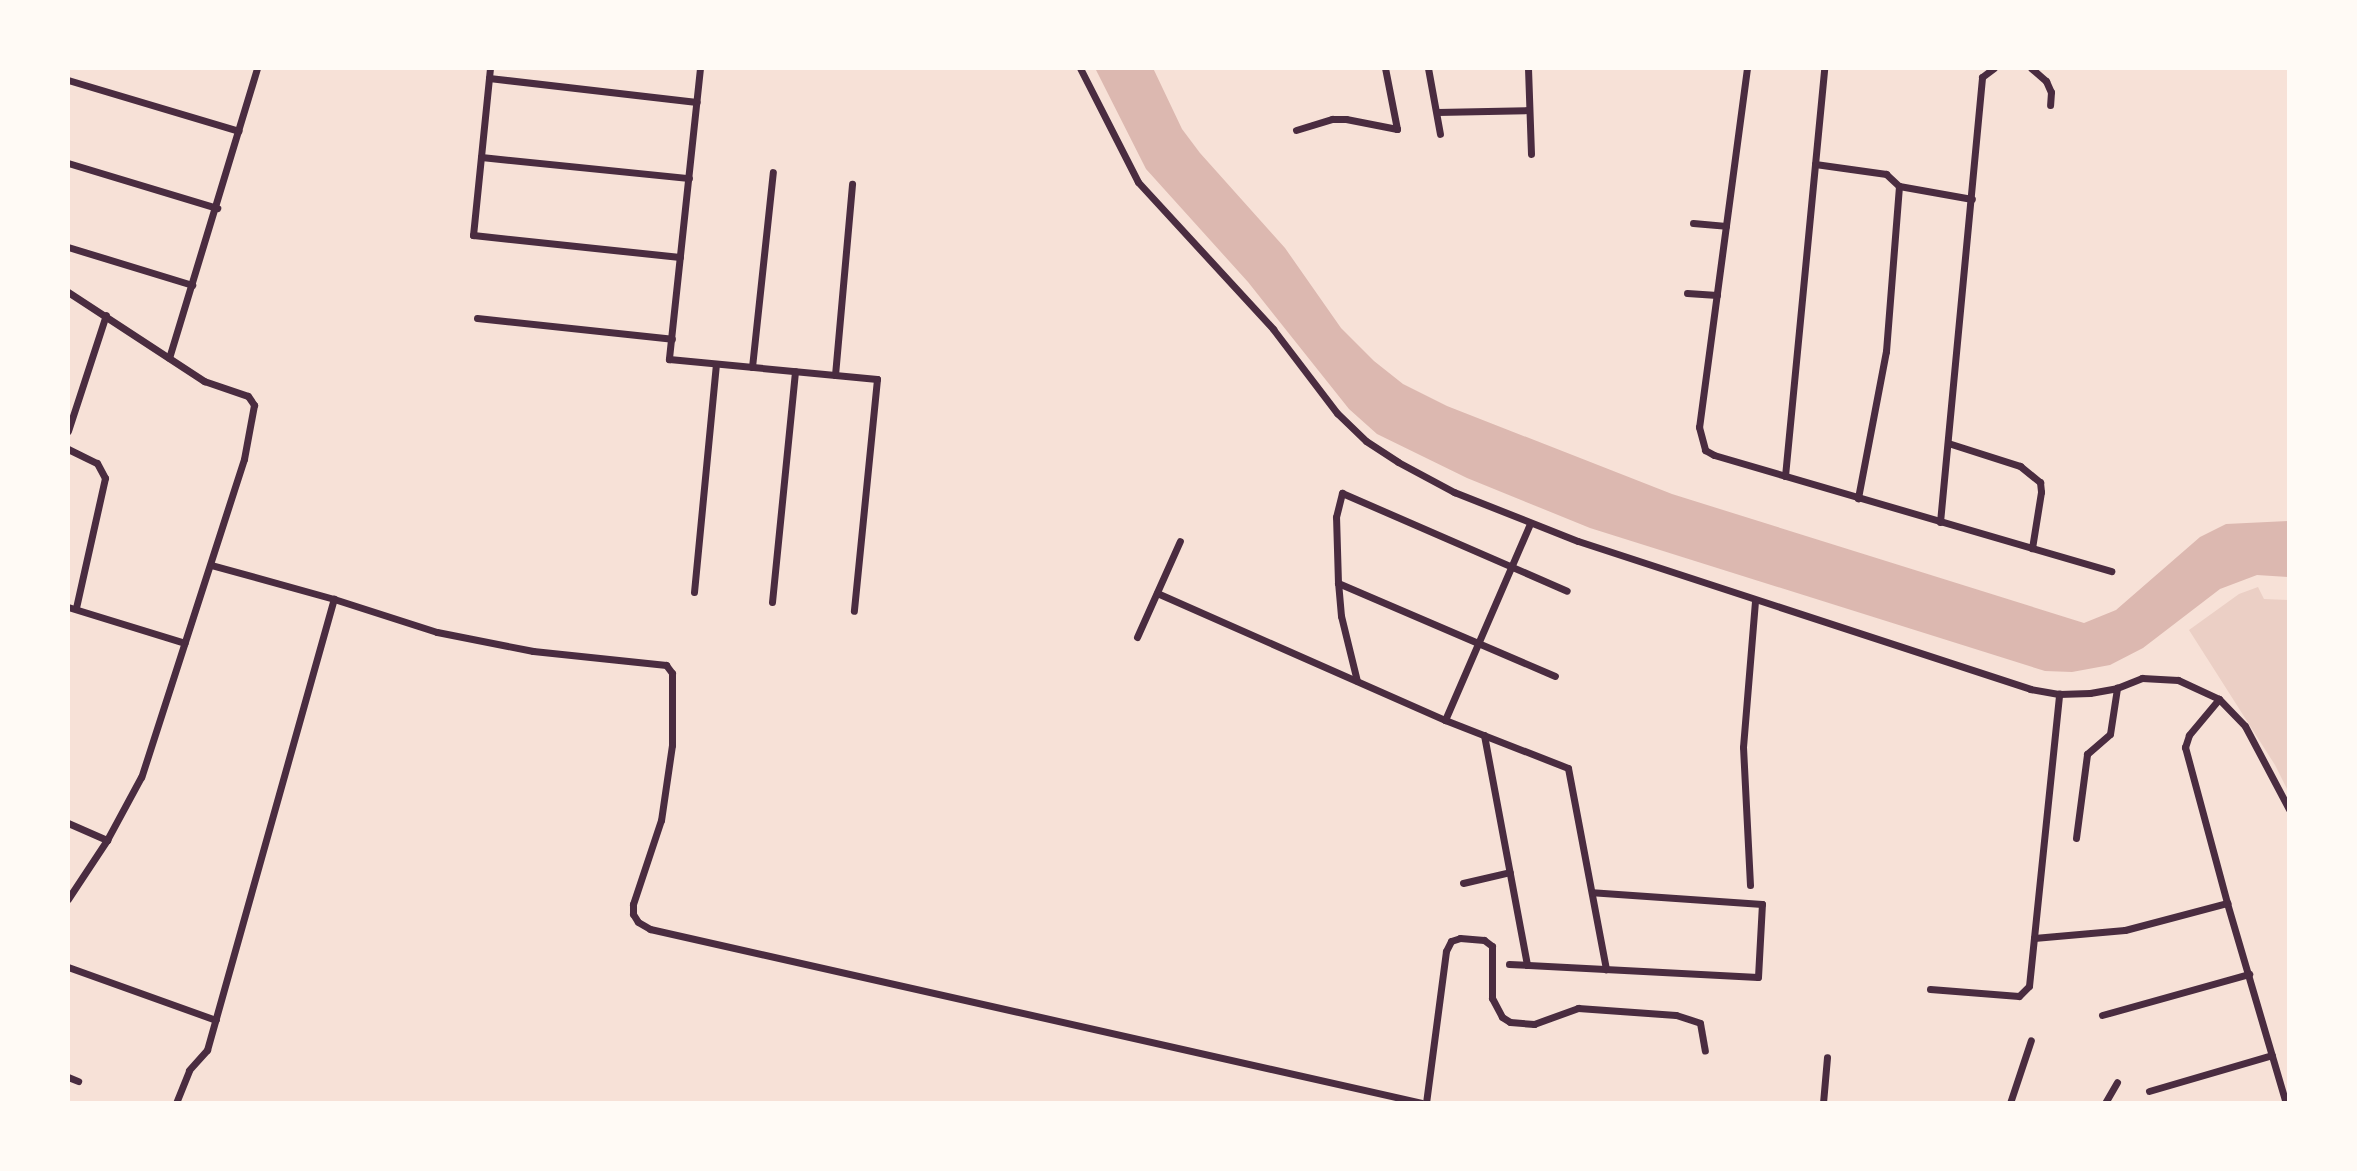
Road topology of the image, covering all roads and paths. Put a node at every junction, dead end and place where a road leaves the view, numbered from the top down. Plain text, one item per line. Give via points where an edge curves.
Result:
1 (257, 68) edge
2 (490, 68) edge
3 (701, 68) edge
4 (1080, 68) edge
5 (1385, 68) edge
6 (1428, 68) edge
7 (1528, 68) edge
8 (1747, 68) edge
9 (1824, 68) edge
10 (1994, 68) edge
11 (2031, 68) edge
12 (489, 78) junction
13 (68, 80) edge
14 (697, 102) junction
15 (2050, 105) dead end
16 (1530, 110) junction
17 (1437, 112) junction
18 (1296, 130) dead end
19 (239, 131) junction
20 (1440, 134) dead end
21 (1531, 154) dead end
22 (481, 157) junction
23 (68, 163) edge
24 (1815, 164) junction
25 (773, 172) dead end
26 (689, 178) junction
27 (852, 184) dead end
28 (1899, 186) junction
29 (1972, 199) junction
30 (217, 208) junction
31 (1693, 223) dead end
32 (1726, 226) junction
33 (68, 247) edge
34 (680, 257) junction
35 (192, 285) junction
36 (68, 292) edge
37 (1687, 293) dead end
38 (1717, 295) junction
39 (106, 315) junction
40 (477, 318) dead end
41 (672, 339) junction
42 (169, 358) junction
43 (716, 364) junction
44 (752, 367) junction
45 (794, 371) junction
46 (835, 375) junction
47 (68, 431) edge
48 (1948, 443) junction
49 (68, 449) edge
50 (1785, 476) junction
51 (1858, 498) junction
52 (1940, 522) junction
53 (1530, 524) junction
54 (1180, 541) dead end
55 (2032, 548) junction
56 (211, 565) junction
57 (1511, 567) junction
58 (2111, 571) dead end
59 (1338, 583) junction
60 (694, 592) dead end
61 (1567, 592) dead end
62 (1157, 593) junction
63 (334, 599) junction
64 (1755, 601) junction
65 (772, 602) dead end
66 (72, 608) edge
67 (854, 611) dead end
68 (1137, 637) dead end
69 (185, 643) junction
70 (1478, 643) junction
71 (1555, 676) dead end
72 (1357, 681) junction
73 (2117, 688) junction
74 (2059, 694) junction
75 (2219, 699) junction
76 (1445, 720) junction
77 (1484, 735) junction
78 (2289, 809) edge
79 (68, 823) edge
80 (2076, 838) dead end
81 (107, 840) junction
82 (1510, 872) junction
83 (1463, 883) dead end
84 (1750, 886) dead end
85 (1592, 892) junction
86 (68, 899) edge
87 (2227, 903) junction
88 (2034, 938) junction
89 (1509, 964) dead end
90 (1527, 965) junction
91 (68, 967) edge
92 (1606, 969) junction
93 (2249, 974) junction
94 (1930, 989) dead end
95 (2102, 1015) dead end
96 (216, 1020) junction
97 (2031, 1040) dead end
98 (1705, 1051) dead end
99 (2272, 1055) junction
100 (1827, 1057) dead end
101 (68, 1077) edge
102 (78, 1080) dead end
103 (2117, 1082) dead end
104 (2149, 1091) dead end
105 (176, 1103) edge
106 (1424, 1103) edge
107 (1823, 1103) edge
108 (2010, 1103) edge
109 (2105, 1103) edge
110 (2286, 1103) edge

1 - 19 street
2 - 12 street
3 - 14 street
4 - 53 street via 1138,182 1273,329 1349,426 1376,448 1454,492
5 - 18 street via 1397,129 1332,119
6 - 17 street
7 - 16 street
8 - 32 street
9 - 24 street
10 - 29 street via 1982,76
11 - 15 street via 2046,81
12 - 14 street
12 - 22 street
13 - 19 street
14 - 26 street
16 - 17 street
16 - 21 street
17 - 20 street
19 - 30 street
22 - 26 street
22 - 34 street via 473,235
23 - 30 street
24 - 28 street via 1886,174
24 - 50 street
25 - 44 street
26 - 34 street
27 - 46 street
28 - 29 street
28 - 51 street via 1886,351
29 - 48 street
30 - 35 street
31 - 32 street
32 - 38 street
33 - 35 street
34 - 41 street
35 - 42 street
36 - 39 street
37 - 38 street
38 - 50 street via 1699,427 1701,441 1714,455
39 - 42 street
39 - 47 street
40 - 41 street
41 - 43 street via 669,359
42 - 56 street via 204,380 243,393 254,405 244,459
43 - 44 street
43 - 60 street
44 - 45 street
45 - 46 street
45 - 65 street
46 - 67 street via 877,379
48 - 52 street
48 - 55 street via 2020,466 2039,482
49 - 66 street via 97,463 105,478
50 - 51 street
51 - 52 street
52 - 55 street
53 - 57 street
53 - 64 street
54 - 62 street
55 - 58 street
56 - 63 street
56 - 69 street
57 - 59 street via 1342,493 1336,517
57 - 61 street
57 - 70 street
59 - 70 street
59 - 72 street
62 - 68 street
62 - 72 street
63 - 96 street
63 - 106 street via 437,632 506,646 666,665 672,673 672,745 661,820 632,914 650,929
64 - 74 street via 2030,689
64 - 84 street via 1743,747
66 - 69 street
69 - 81 street via 141,777
70 - 71 street
70 - 76 street
72 - 76 street
73 - 74 street
73 - 75 street via 2160,677
73 - 80 street via 2109,734 2087,754
74 - 88 street
75 - 78 street via 2250,734
75 - 87 street via 2189,734 2185,747
76 - 77 street
77 - 82 street
77 - 85 street via 1568,768
79 - 81 street
81 - 86 street
82 - 83 street
82 - 90 street
85 - 92 street
85 - 92 street via 1762,904 1758,977
87 - 88 street via 2125,930
87 - 93 street
88 - 94 street via 2029,986 2020,996
89 - 90 street
90 - 92 street
91 - 96 street
93 - 95 street
93 - 99 street
96 - 105 street via 207,1050 189,1070
97 - 108 street
98 - 106 street via 1700,1023 1676,1016 1578,1008 1534,1024 1510,1022 1492,998 1492,946 1484,940 1460,938 1451,941 1446,951
99 - 104 street
99 - 110 street
100 - 107 street
101 - 102 street
103 - 109 street

